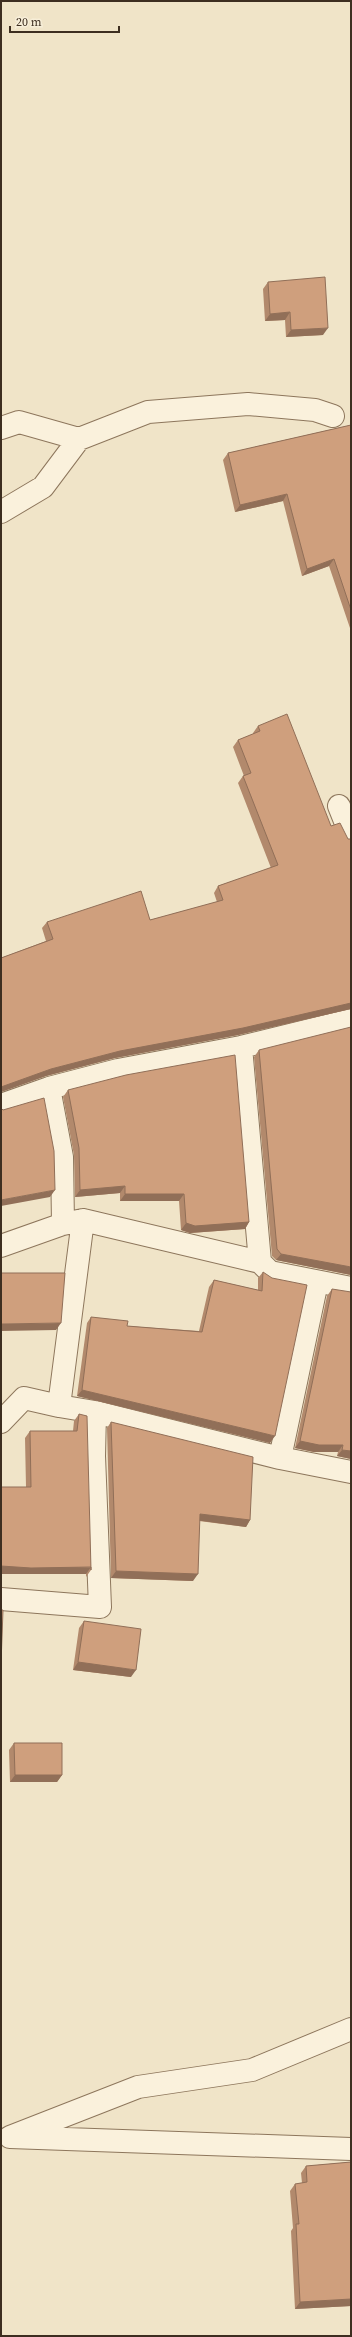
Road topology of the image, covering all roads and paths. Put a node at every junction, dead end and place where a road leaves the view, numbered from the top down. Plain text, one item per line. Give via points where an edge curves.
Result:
1 (333, 416) dead end
2 (1, 428) edge
3 (79, 440) junction
4 (1, 512) edge
5 (339, 806) dead end
6 (351, 836) edge
7 (351, 1020) edge
8 (241, 1047) junction
9 (49, 1088) junction
10 (1, 1105) edge
11 (73, 1222) junction
12 (1, 1246) edge
13 (260, 1262) junction
14 (317, 1282) junction
15 (351, 1288) edge
16 (59, 1406) junction
17 (95, 1412) junction
18 (1, 1422) edge
19 (280, 1458) junction
20 (351, 1472) edge
21 (1, 1599) edge
22 (351, 2029) edge
23 (6, 2139) edge
24 (351, 2149) edge

1 - 3 street via 315,410 248,404 148,412
2 - 3 street via 19,422
3 - 4 street via 43,487
5 - 6 street
7 - 8 street
8 - 9 street via 118,1070
8 - 13 street
9 - 10 street
9 - 11 street
11 - 12 street
11 - 13 street
11 - 16 street
13 - 14 street via 270,1272
14 - 15 street
14 - 19 street
16 - 17 street
16 - 18 street via 24,1398
17 - 19 street
17 - 21 street via 100,1607
19 - 20 street
22 - 23 street via 252,2070 138,2087
23 - 24 street

